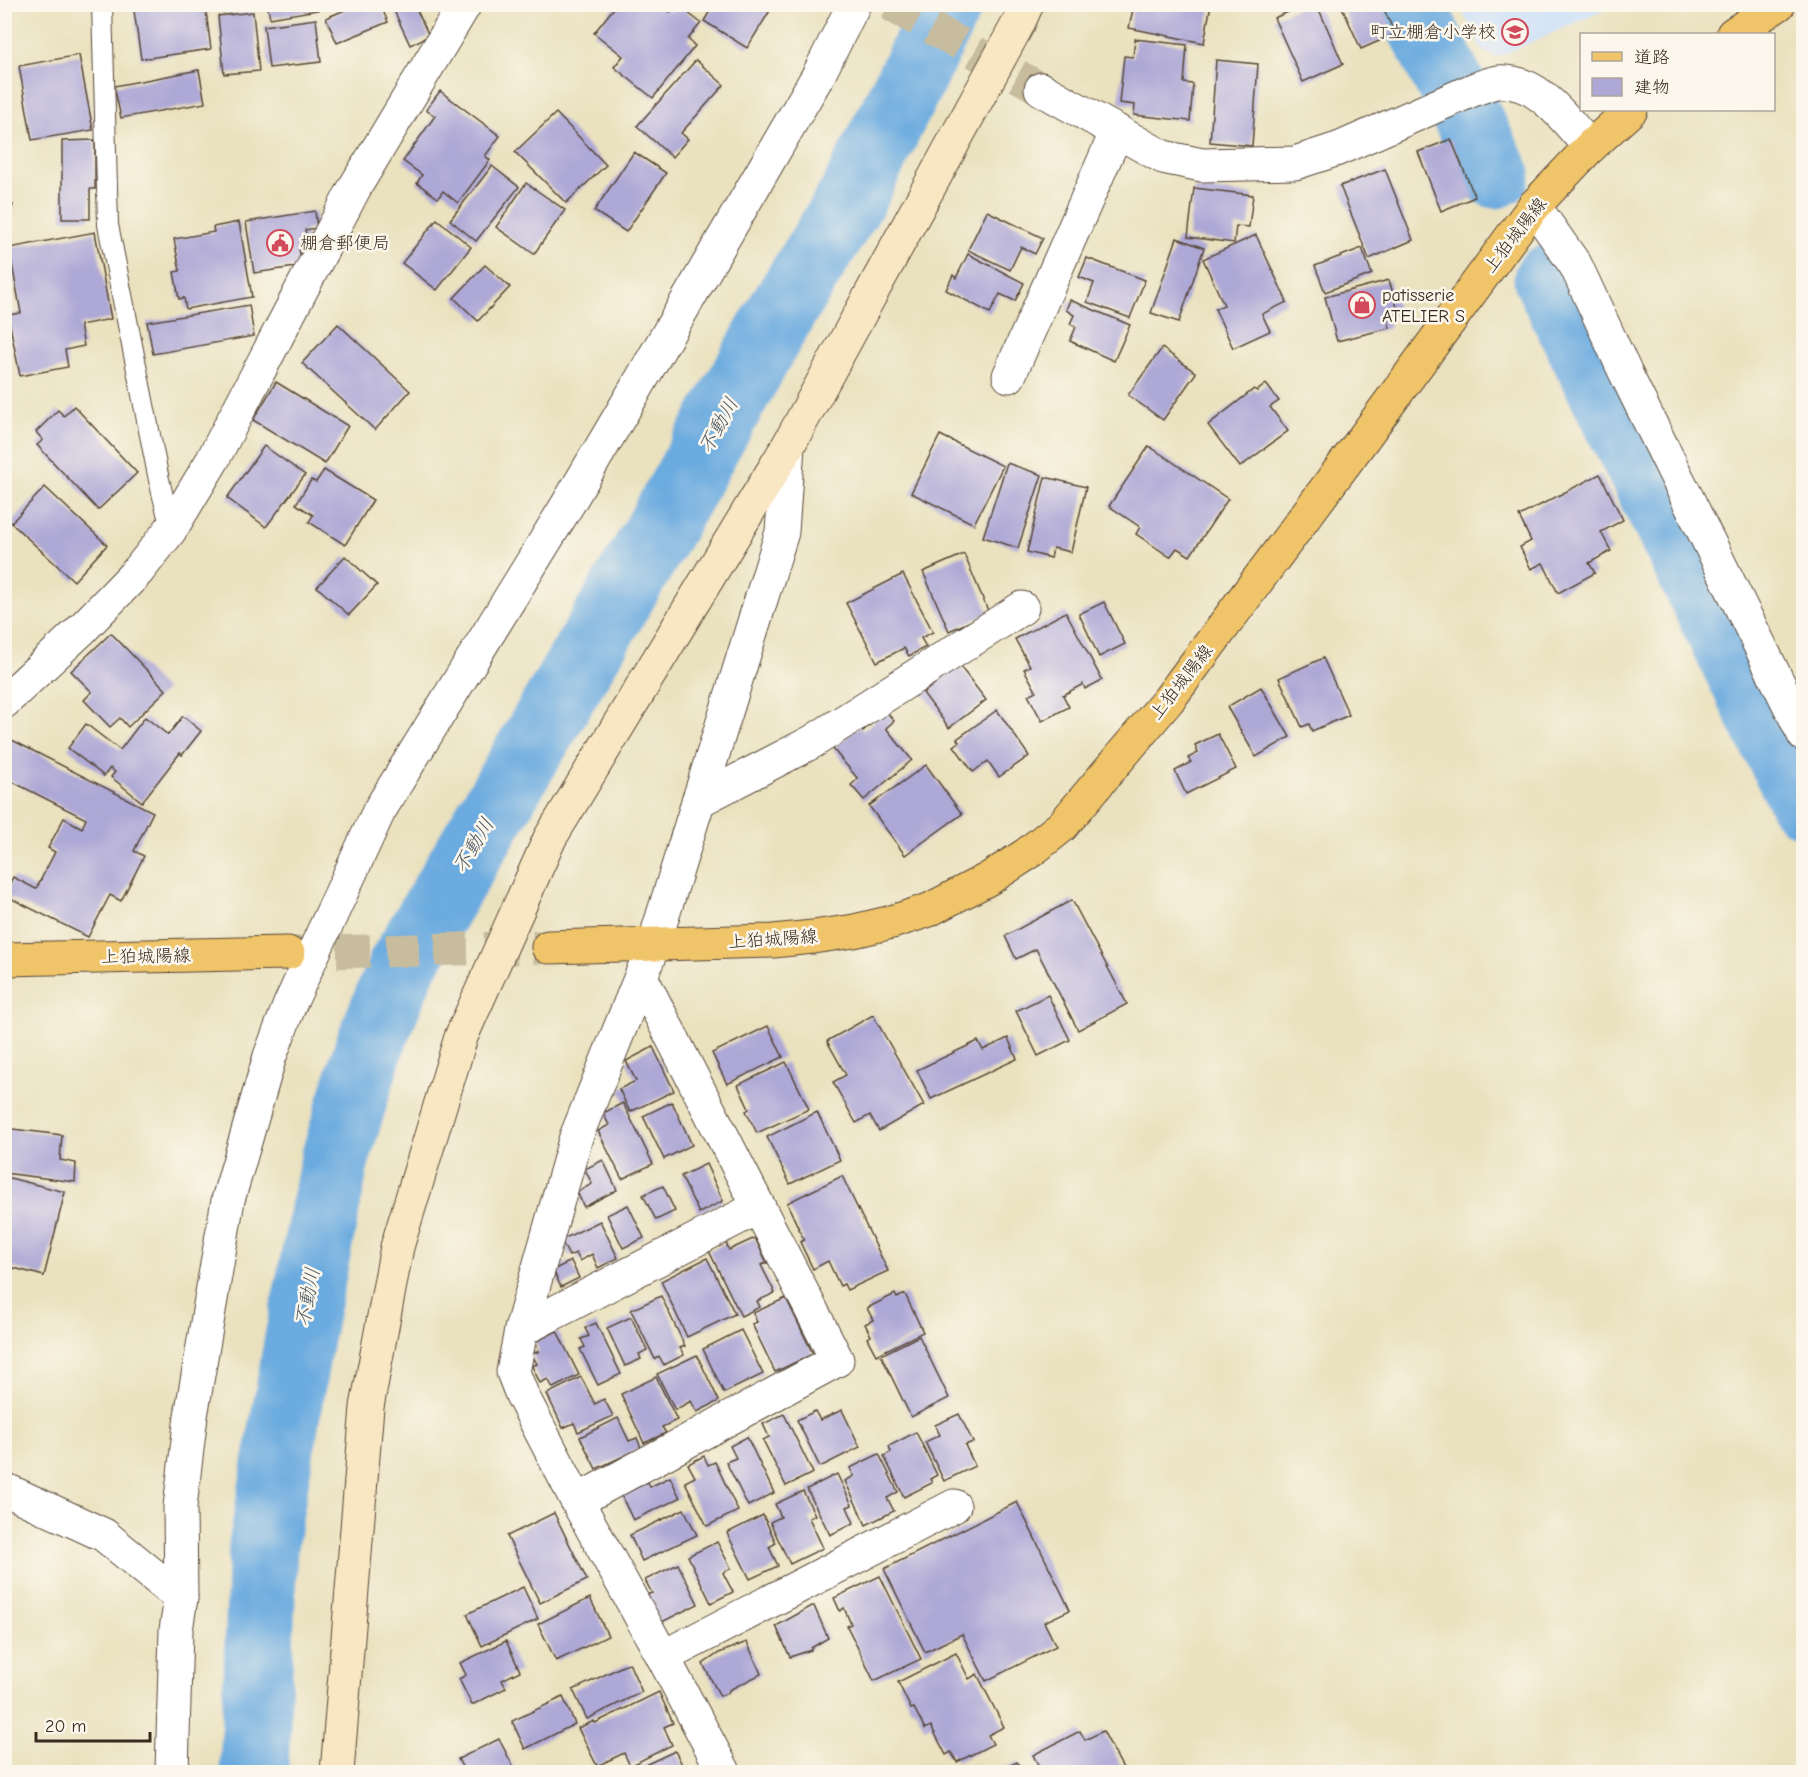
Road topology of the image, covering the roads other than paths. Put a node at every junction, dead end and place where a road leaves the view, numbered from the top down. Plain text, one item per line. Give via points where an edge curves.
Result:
1 (102, 4) edge
2 (465, 4) edge
3 (854, 4) edge
4 (1027, 4) edge
5 (1779, 4) edge
6 (1735, 33) edge
7 (1041, 89) tunnel mouth
8 (1630, 111) edge
9 (1117, 131) junction
10 (1590, 147) junction
11 (1534, 206) junction
12 (1009, 376) dead end
13 (788, 446) junction
14 (171, 529) junction
15 (1022, 608) dead end
16 (4, 702) edge
17 (1803, 735) edge
18 (698, 801) junction
19 (654, 944) junction
20 (548, 947) tunnel mouth
21 (288, 952) tunnel mouth
22 (4, 959) edge
23 (640, 977) junction
24 (759, 1207) junction
25 (521, 1330) junction
26 (4, 1489) edge
27 (577, 1501) junction
28 (954, 1506) dead end
29 (181, 1598) junction
30 (663, 1657) junction
31 (172, 1773) edge
32 (337, 1773) edge
33 (724, 1773) edge

1 - 14 lane via 108,225
2 - 14 street via 355,186 212,461
3 - 29 street via 819,74 626,406 379,811 290,1004 270,1056 228,1200 191,1416 180,1507
4 - 13 street
5 - 6 main road
7 - 9 street
8 - 10 main road, 上狛城陽線
9 - 10 street via 1163,157 1202,165 1294,162 1338,149 1496,82 1536,92
9 - 12 street
10 - 11 main road, 上狛城陽線
11 - 17 street via 1576,266
11 - 19 main road, 上狛城陽線 via 1169,699 1062,826 980,884 929,910 892,922 773,941
13 - 18 street via 782,532
13 - 32 street via 550,838 461,1037 397,1247 367,1407
14 - 16 street via 138,571
15 - 18 street via 812,742
18 - 19 street
19 - 20 main road, 上狛城陽線
19 - 23 street
21 - 22 main road, 上狛城陽線
23 - 24 street
23 - 25 street via 576,1137
24 - 25 street
24 - 27 street via 837,1360
25 - 27 street via 513,1372
26 - 29 street via 104,1535
27 - 30 street
28 - 30 street
29 - 31 street via 176,1630
30 - 33 street

